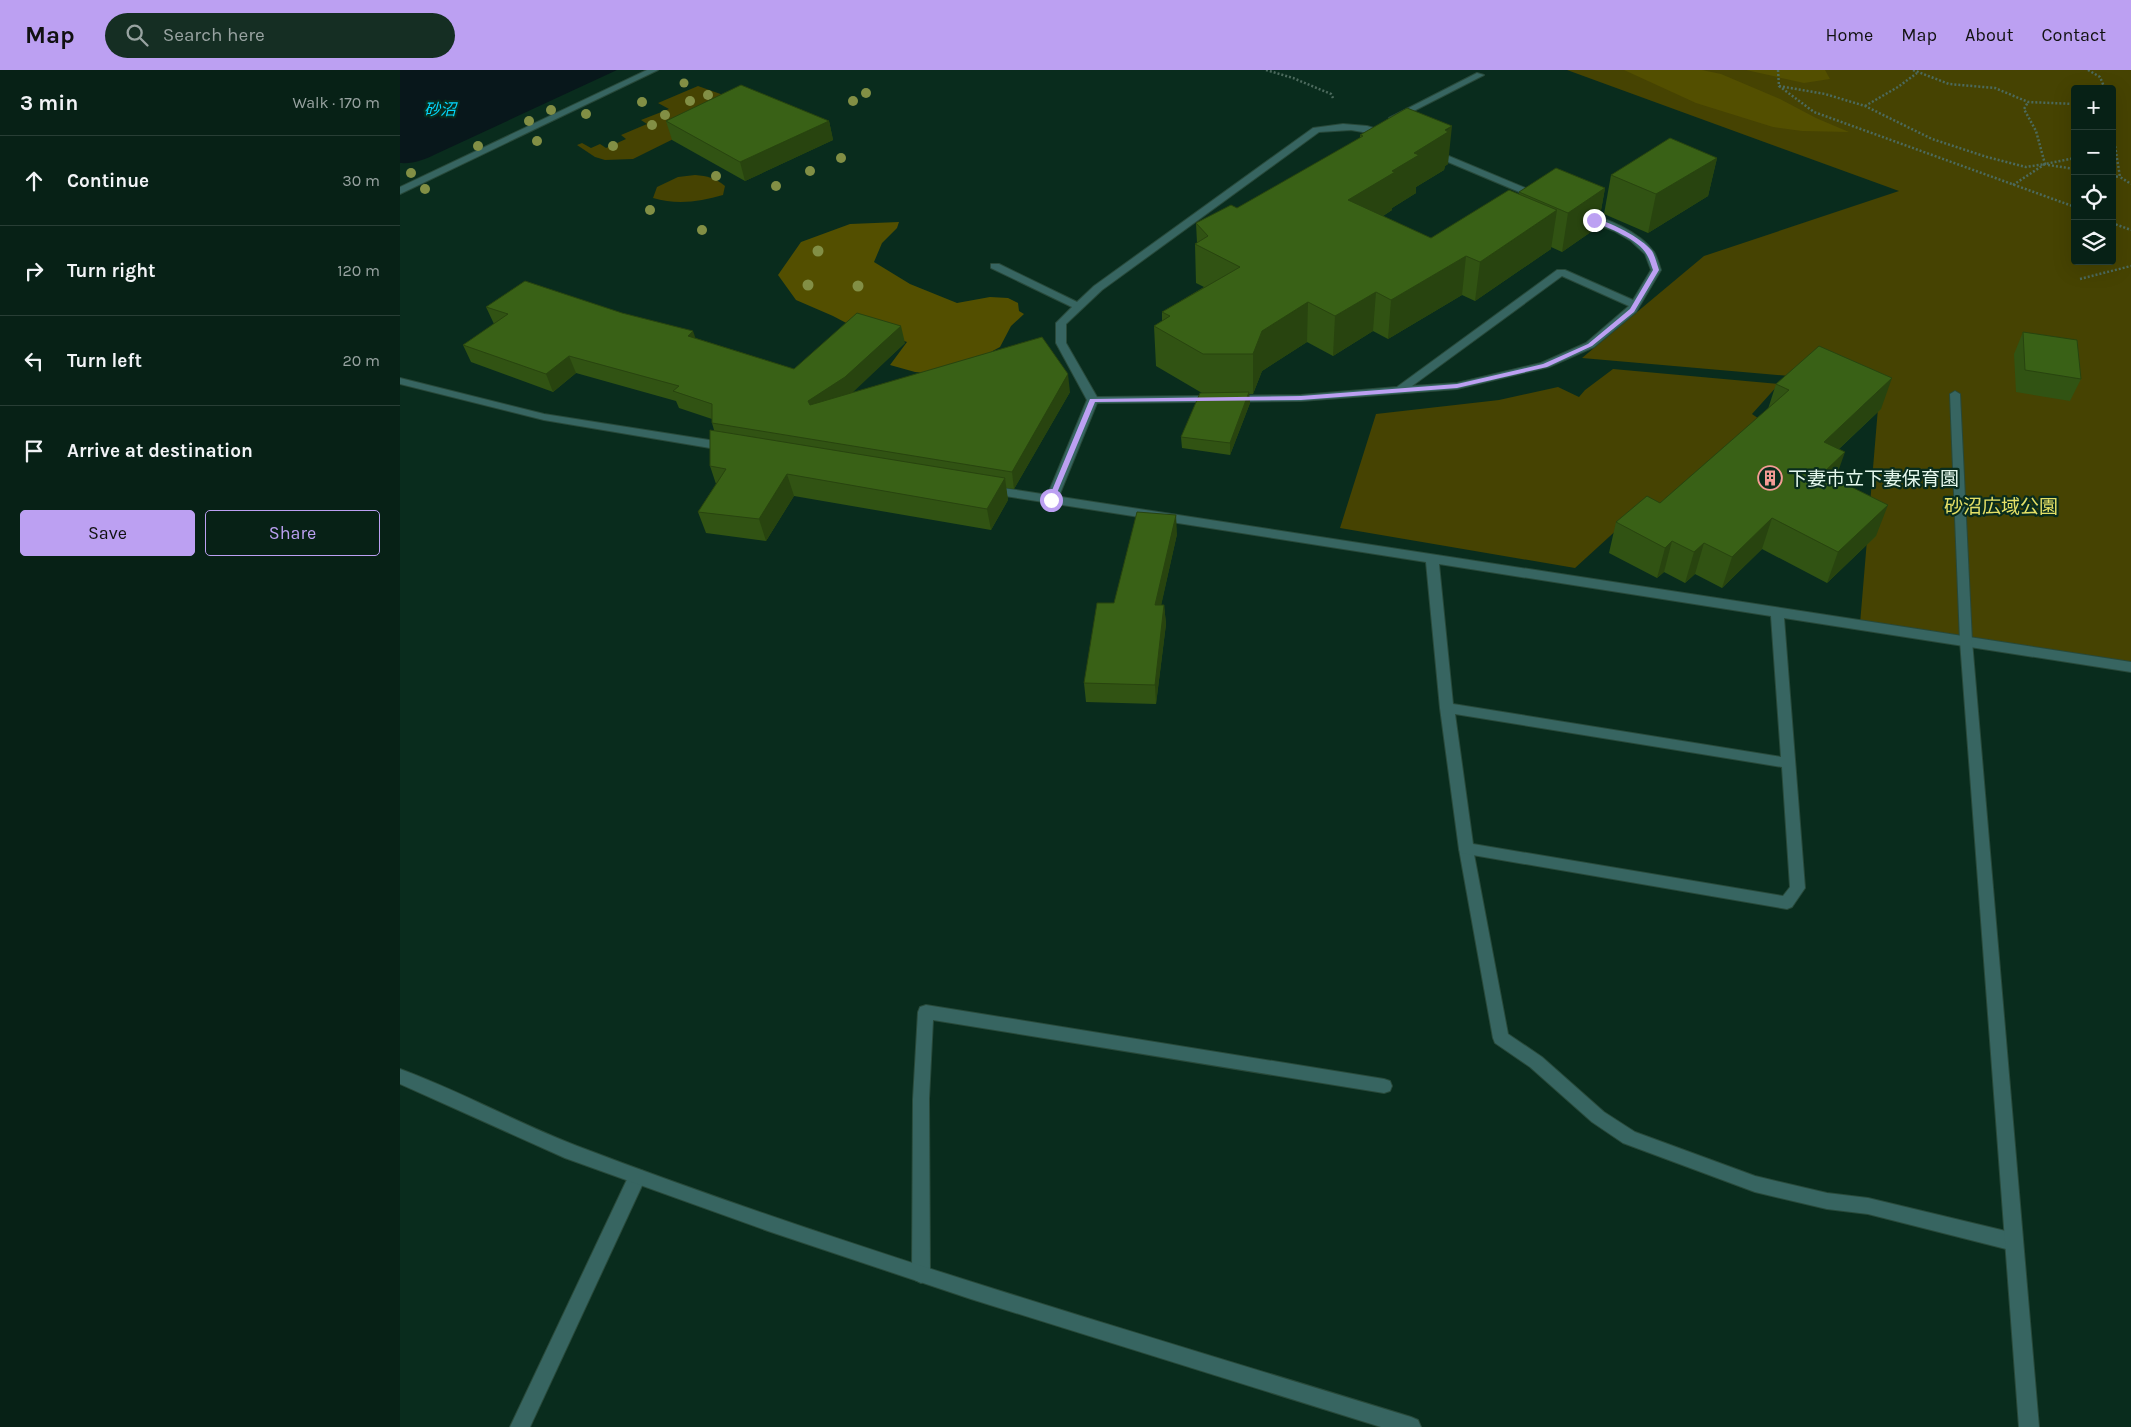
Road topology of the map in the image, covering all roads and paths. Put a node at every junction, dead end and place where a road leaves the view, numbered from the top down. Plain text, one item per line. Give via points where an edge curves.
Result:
1 (654, 70) edge
2 (1778, 70) edge
3 (1913, 70) edge
4 (2088, 70) edge
5 (1917, 73) junction
6 (1480, 75) dead end
7 (2105, 85) edge
8 (1779, 86) junction
9 (2028, 102) junction
10 (2071, 104) edge
11 (1865, 106) junction
12 (1370, 129) junction
13 (1396, 137) edge
14 (1421, 148) edge
15 (2116, 156) edge
16 (2071, 159) edge
17 (2045, 164) junction
18 (2071, 168) edge
19 (2116, 176) edge
20 (2120, 177) junction
21 (2131, 184) edge
22 (2013, 185) junction
23 (400, 191) edge
24 (1548, 201) edge
25 (2071, 206) edge
26 (1568, 209) edge
27 (2116, 224) edge
28 (2131, 230) edge
29 (994, 266) dead end
30 (2131, 266) edge
31 (2080, 279) dead end
32 (1635, 305) junction
33 (1078, 306) junction
34 (400, 381) edge
35 (1400, 390) junction
36 (1956, 394) dead end
37 (1093, 400) junction
38 (743, 449) edge
39 (974, 488) edge
40 (1051, 500) junction
41 (1432, 558) junction
42 (1777, 613) junction
43 (1966, 641) junction
44 (2131, 667) edge
45 (1447, 708) junction
46 (1788, 763) junction
47 (1466, 849) junction
48 (400, 1076) edge
49 (1384, 1086) dead end
50 (637, 1177) junction
51 (2014, 1242) junction
52 (921, 1274) junction
53 (520, 1427) edge
54 (1411, 1427) edge
55 (2029, 1427) edge

1 - 23 street
2 - 8 path
3 - 5 path
4 - 7 path via 2095,72
5 - 9 path via 1949,84 1995,88
5 - 11 path
6 - 12 street
8 - 11 path via 1825,94
8 - 22 path via 1814,112
9 - 10 path
9 - 17 path via 2024,110 2036,131
11 - 17 path via 1932,139 1987,157 2026,167
12 - 13 street
12 - 33 street via 1337,126 1316,130 1098,288
14 - 24 street
15 - 20 path
16 - 17 path
17 - 18 path
17 - 22 path
19 - 20 path
20 - 21 path
22 - 25 path
26 - 32 street via 1620,231 1649,252 1656,270
27 - 28 path
29 - 33 lane
30 - 31 path
32 - 35 street via 1590,345 1545,366 1457,386
32 - 35 street via 1561,272
33 - 37 street via 1061,323 1061,343
34 - 38 street via 544,418
35 - 37 street via 1301,398
36 - 43 street
37 - 40 street
39 - 40 street
40 - 41 street
41 - 42 street
41 - 45 street
42 - 43 street
42 - 46 street
43 - 44 street
43 - 51 street
45 - 46 street
45 - 47 street
46 - 47 street via 1798,888 1787,903
47 - 51 street via 1501,1038 1536,1062 1598,1117 1629,1138 1755,1184 1827,1201 1868,1206
48 - 50 street via 571,1152
49 - 52 street via 926,1012 921,1099
50 - 52 street
50 - 53 street
51 - 55 street
52 - 54 street

